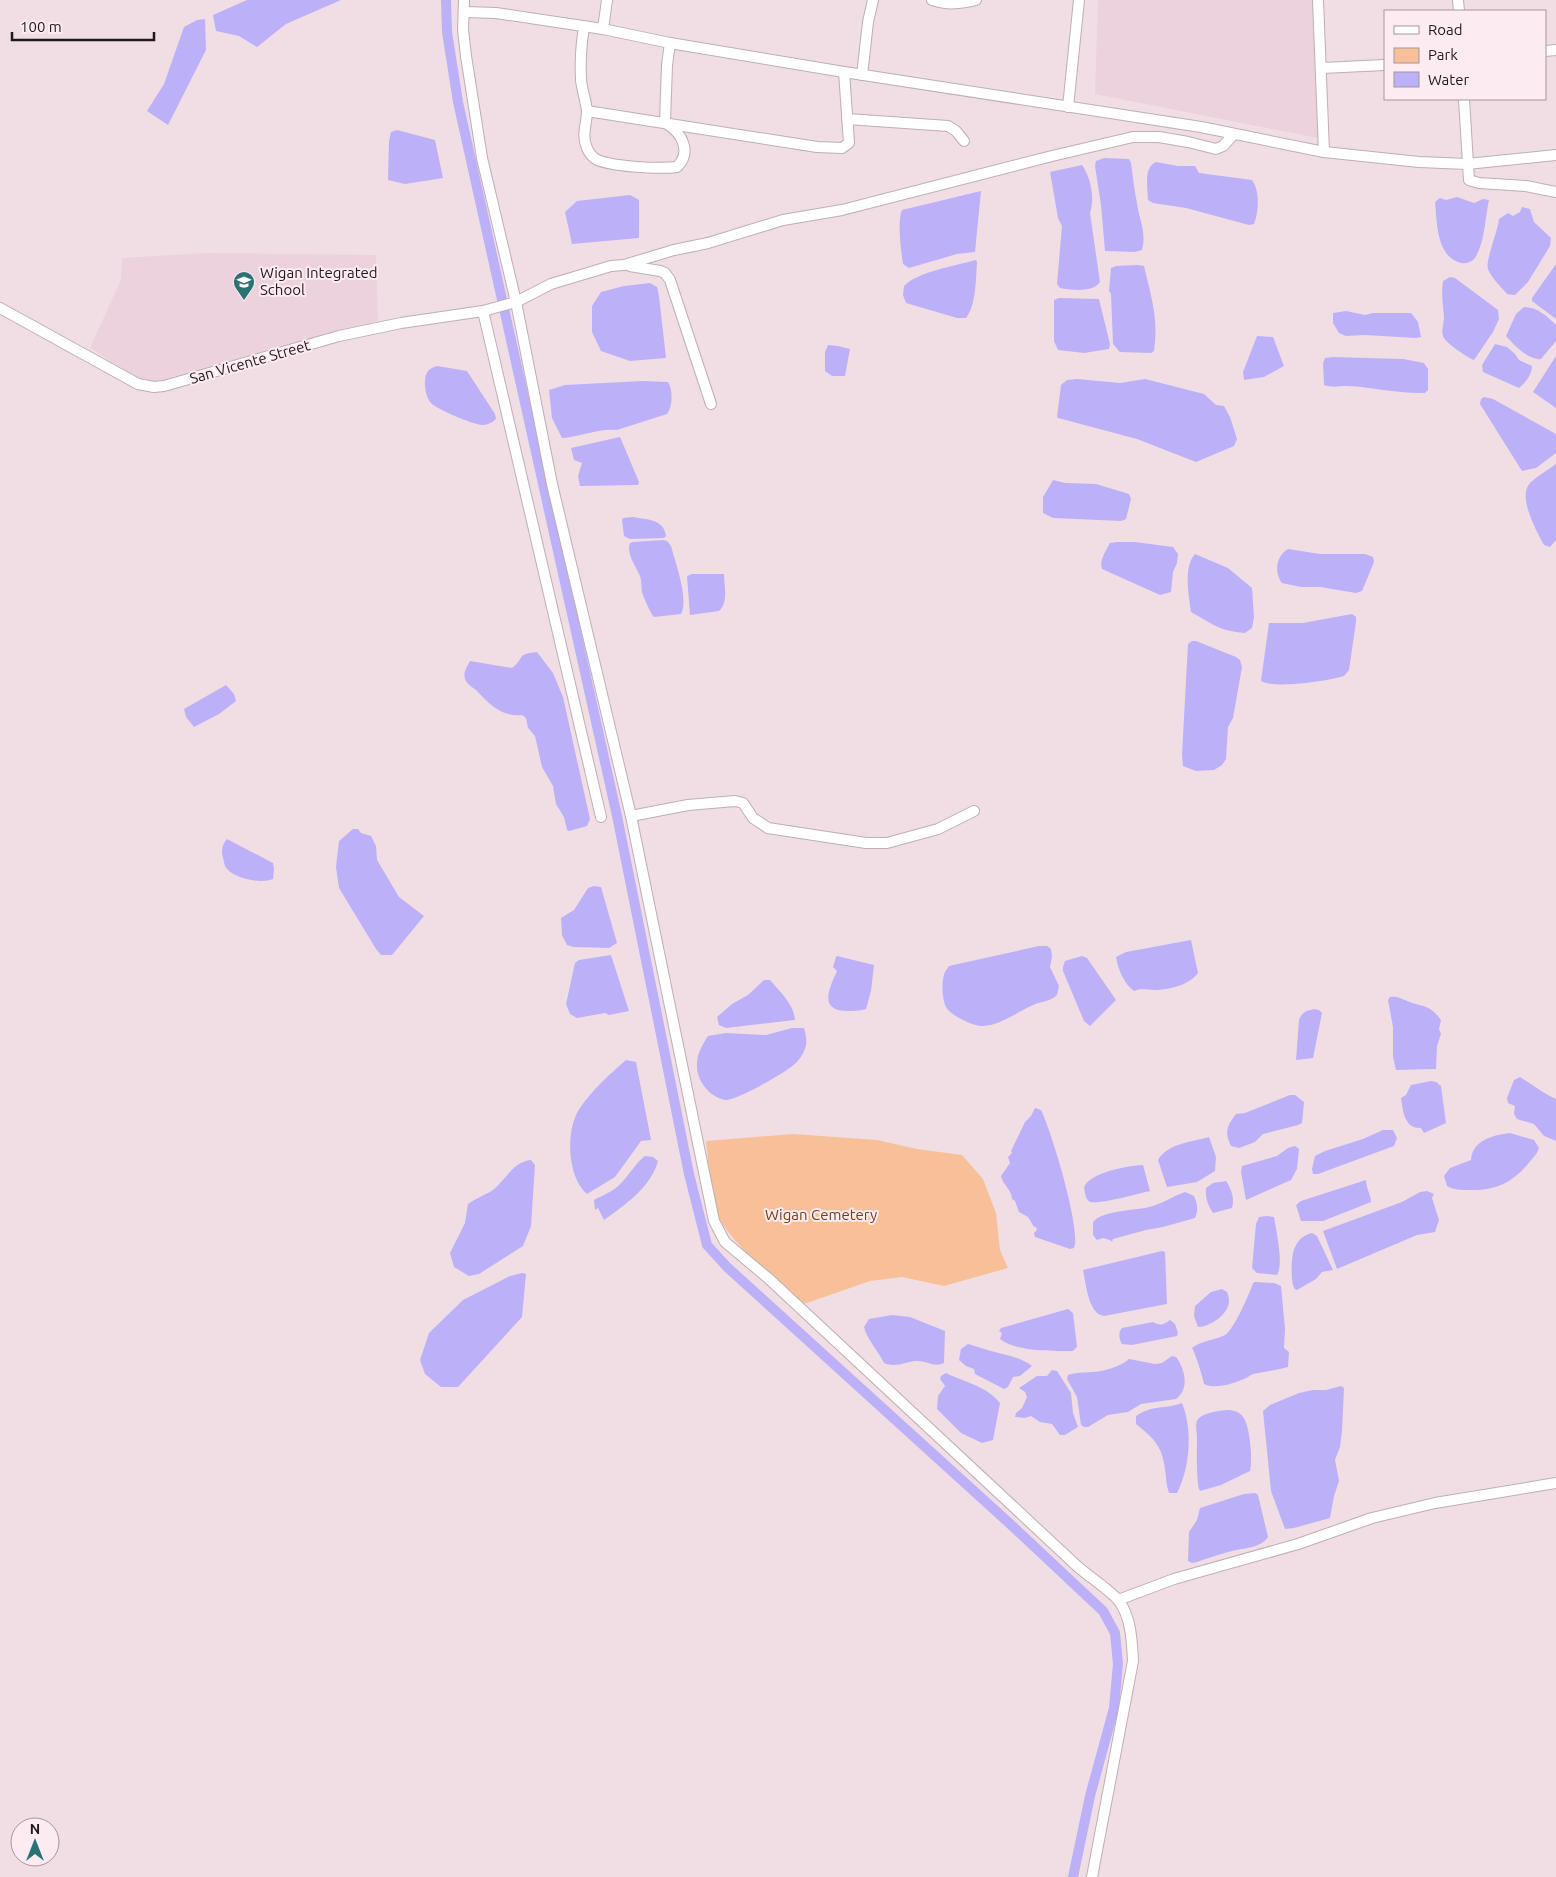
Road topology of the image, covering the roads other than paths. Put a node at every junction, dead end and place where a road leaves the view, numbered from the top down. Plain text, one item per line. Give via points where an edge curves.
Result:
1 (464, 0) edge
2 (607, 0) edge
3 (873, 0) edge
4 (932, 0) edge
5 (976, 0) edge
6 (1079, 0) edge
7 (1318, 0) edge
8 (465, 12) junction
9 (584, 27) junction
10 (604, 29) junction
11 (670, 43) junction
12 (1384, 65) edge
13 (1322, 68) junction
14 (844, 72) junction
15 (862, 75) junction
16 (1464, 100) edge
17 (1068, 106) junction
18 (587, 111) junction
19 (847, 119) junction
20 (665, 122) junction
21 (1234, 134) junction
22 (964, 141) dead end
23 (1324, 152) junction
24 (1556, 155) edge
25 (1468, 164) junction
26 (1556, 192) edge
27 (624, 265) junction
28 (513, 303) junction
29 (0, 308) edge
30 (488, 309) junction
31 (711, 404) dead end
32 (974, 811) dead end
33 (632, 816) junction
34 (601, 817) dead end
35 (1556, 1483) edge
36 (1118, 1600) junction
37 (1092, 1877) edge

1 - 8 street
2 - 10 street
3 - 15 street
4 - 5 street via 958,4
6 - 17 street
7 - 13 street
8 - 9 street via 496,13
8 - 28 street via 466,56 482,158
9 - 10 street
9 - 18 street via 580,65
10 - 11 street
11 - 14 street
11 - 20 street
12 - 13 street
13 - 23 street
14 - 15 street
14 - 19 street
15 - 17 street
16 - 25 street
17 - 21 street
18 - 20 street
18 - 20 street via 584,124 588,149 594,158 607,163 677,167 685,148 684,142
19 - 20 street via 849,143 836,149
19 - 22 street via 948,126
21 - 23 street
21 - 27 street via 1224,146 1216,149 1159,137 1122,139 842,210 783,220 708,244
23 - 25 street
24 - 25 street
25 - 26 street via 1468,180 1473,182
27 - 28 street, San Vicente Street via 551,284
27 - 31 street via 660,271 670,280
28 - 30 street, San Vicente Street
28 - 33 street via 552,484
29 - 30 street, San Vicente Street via 138,384 154,387 339,336
30 - 34 street
32 - 33 street via 938,830 887,843 866,843 768,828 754,818 743,803 736,801 688,805
33 - 36 street via 709,1200 719,1231 726,1242 1077,1566
35 - 36 street via 1435,1503 1372,1518 1298,1544 1174,1579
36 - 37 street via 1126,1614 1132,1638 1133,1661

